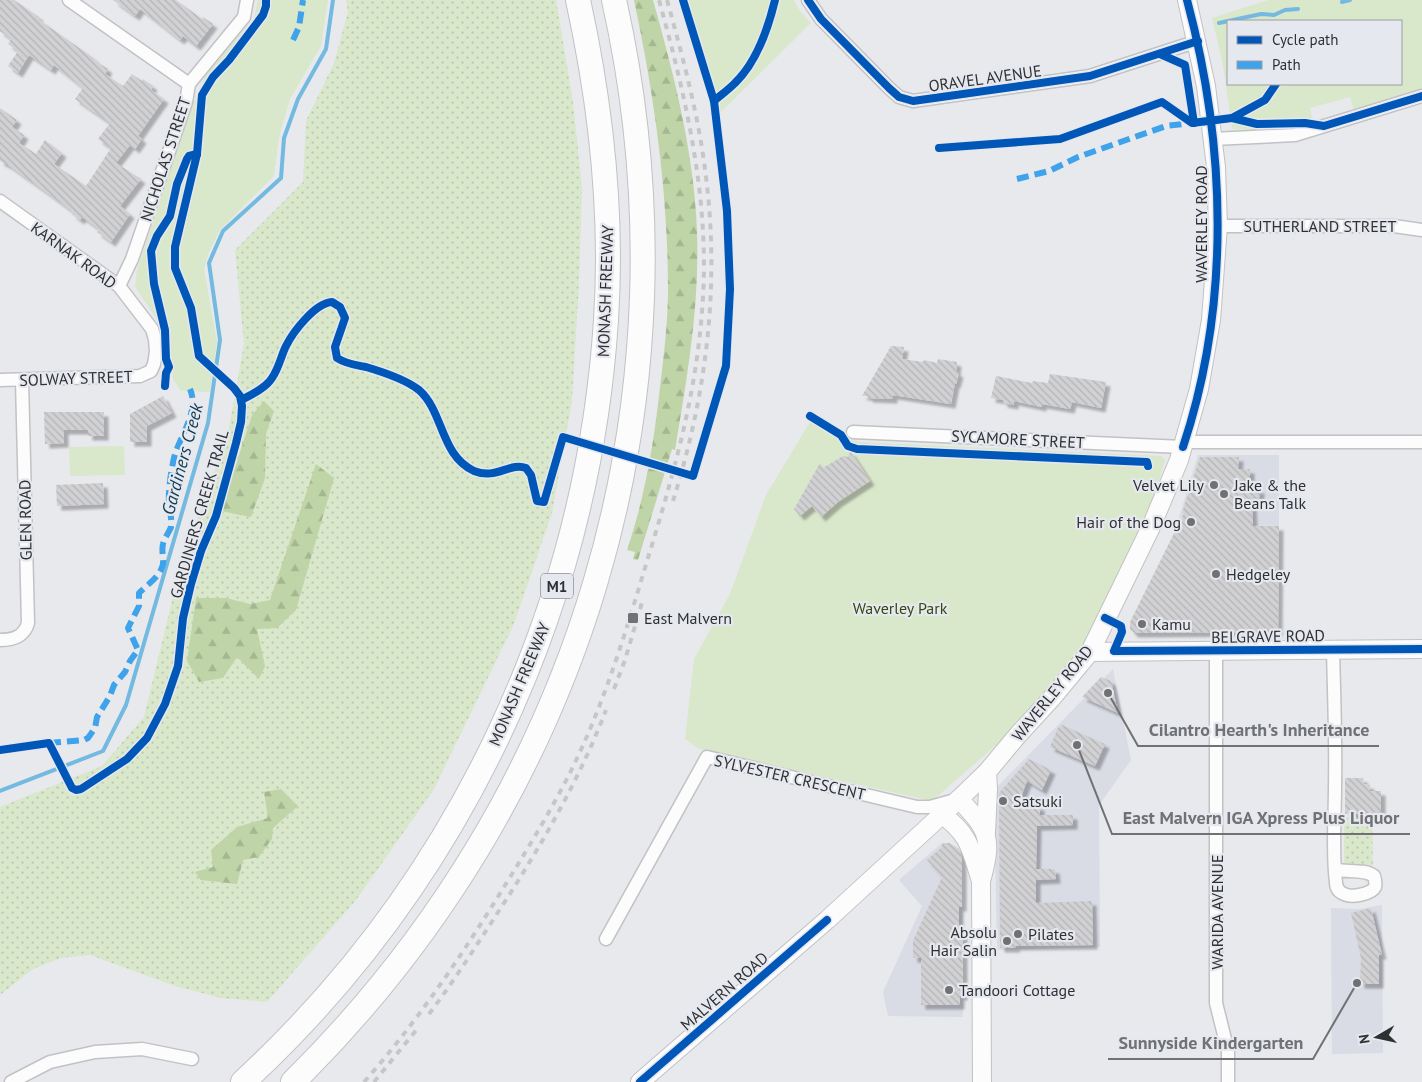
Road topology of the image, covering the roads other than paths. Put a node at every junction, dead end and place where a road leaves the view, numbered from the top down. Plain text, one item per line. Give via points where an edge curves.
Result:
1 (69, 0) edge
2 (247, 0) edge
3 (578, 0) edge
4 (614, 0) edge
5 (1188, 0) edge
6 (811, 1) edge
7 (1198, 41) junction
8 (189, 84) junction
9 (1422, 96) edge
10 (1213, 139) junction
11 (0, 201) edge
12 (1218, 226) junction
13 (1422, 230) edge
14 (119, 286) junction
15 (151, 371) joint
16 (0, 380) edge
17 (22, 380) junction
18 (853, 432) dead end
19 (1422, 442) edge
20 (1184, 445) junction
21 (0, 640) edge
22 (1422, 649) edge
23 (1216, 650) junction
24 (1333, 650) junction
25 (1090, 652) junction
26 (987, 772) junction
27 (959, 799) junction
28 (935, 811) junction
29 (986, 832) junction
30 (1335, 866) dead end
31 (981, 881) junction
32 (606, 939) dead end
33 (192, 1059) dead end
34 (11, 1082) edge
35 (243, 1082) edge
36 (293, 1082) edge
37 (640, 1082) edge
38 (982, 1082) edge
39 (1228, 1082) edge

1 - 8 street, NICHOLAS STREET
2 - 8 street via 244,17
3 - 35 highway, MONASH FREEWAY / M1 via 601,134 607,230 606,317 598,408 569,546 554,598 503,726 440,843 394,912 344,976
4 - 36 highway, M1 via 630,83 640,179 643,231 641,321 637,376 624,464 592,595 536,741 472,860 393,971
5 - 7 main road, WAVERLEY ROAD
6 - 7 street, ORAVEL AVENUE via 820,19 889,88 899,97 913,101 1090,76
7 - 10 main road, WAVERLEY ROAD
8 - 14 street, NICHOLAS STREET via 186,102 132,259
9 - 10 street via 1295,135
10 - 12 main road, WAVERLEY ROAD
11 - 14 street, KARNAK ROAD
12 - 13 street, SUTHERLAND STREET via 1394,226
12 - 20 main road, WAVERLEY ROAD via 1211,320 1199,389
14 - 15 street, KARNAK ROAD via 154,335 156,352
15 - 17 street, SOLWAY STREET via 140,376
16 - 17 street, SOLWAY STREET
17 - 21 street, GLEN ROAD via 28,623 26,630 16,638
18 - 20 street, SYCAMORE STREET
19 - 20 street, SYCAMORE STREET
20 - 25 main road, WAVERLEY ROAD via 1151,527
22 - 24 main road, BELGRAVE ROAD
23 - 24 main road, BELGRAVE ROAD
23 - 25 main road, BELGRAVE ROAD
23 - 39 street, WARIDA AVENUE via 1216,1003 1228,1051
24 - 30 street
25 - 26 main road, WAVERLEY ROAD
26 - 27 main road, MALVERN ROAD
26 - 29 main road
27 - 28 main road, MALVERN ROAD
27 - 29 main road
28 - 31 main road via 959,828 968,840
28 - 32 street, SYLVESTER CRESCENT via 707,757
28 - 37 main road, MALVERN ROAD via 827,920
29 - 31 main road via 988,851
31 - 38 main road
33 - 34 street via 142,1049 95,1052 50,1062

